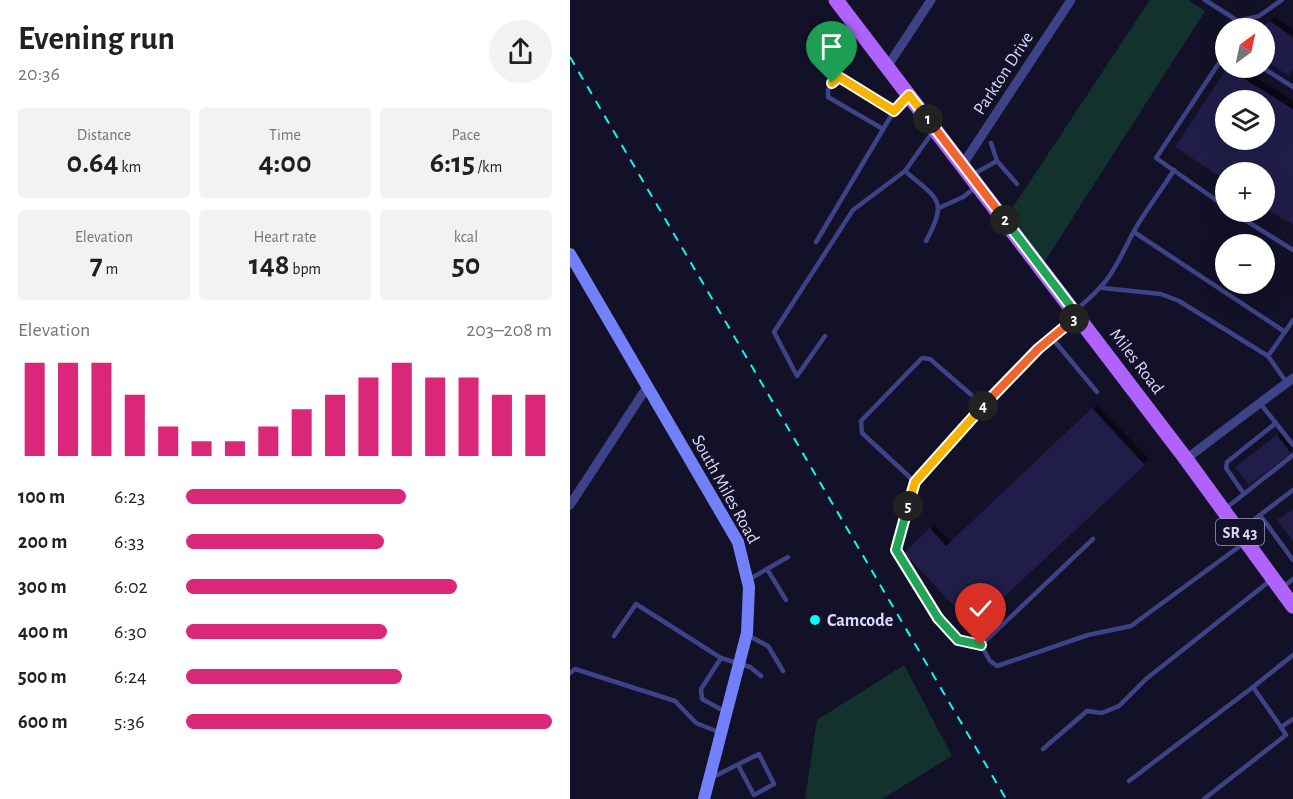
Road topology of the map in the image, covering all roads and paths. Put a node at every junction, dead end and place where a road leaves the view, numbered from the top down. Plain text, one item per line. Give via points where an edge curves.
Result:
1 (836, 0) edge
2 (931, 0) edge
3 (1071, 0) edge
4 (1205, 0) edge
5 (1282, 0) edge
6 (887, 67) junction
7 (1215, 68) edge
8 (1275, 76) edge
9 (1293, 87) edge
10 (909, 95) junction
11 (894, 111) junction
12 (935, 128) junction
13 (883, 129) junction
14 (991, 143) dead end
15 (998, 161) junction
16 (1174, 170) junction
17 (905, 171) junction
18 (971, 175) junction
19 (1017, 184) dead end
20 (1215, 199) edge
21 (939, 208) junction
22 (1248, 222) edge
23 (1134, 232) junction
24 (926, 241) dead end
25 (816, 242) dead end
26 (1293, 250) edge
27 (570, 256) edge
28 (1103, 288) junction
29 (1076, 314) junction
30 (1293, 320) edge
31 (1285, 332) junction
32 (825, 336) dead end
33 (1051, 337) junction
34 (1268, 356) junction
35 (1290, 380) edge
36 (646, 387) junction
37 (1097, 392) dead end
38 (1260, 402) junction
39 (983, 405) junction
40 (1276, 423) junction
41 (1293, 445) edge
42 (1293, 455) edge
43 (1186, 459) junction
44 (915, 482) junction
45 (1293, 490) edge
46 (1244, 494) junction
47 (570, 505) edge
48 (1223, 510) junction
49 (1260, 515) junction
50 (1242, 536) junction
51 (1093, 539) dead end
52 (788, 557) dead end
53 (1293, 560) edge
54 (767, 569) junction
55 (748, 580) junction
56 (1282, 582) edge
57 (786, 600) dead end
58 (1293, 606) edge
59 (746, 635) junction
60 (614, 636) dead end
61 (981, 645) junction
62 (1293, 655) edge
63 (721, 658) junction
64 (738, 666) junction
65 (783, 671) dead end
66 (570, 673) edge
67 (761, 676) dead end
68 (1253, 687) junction
69 (726, 712) junction
70 (1293, 719) edge
71 (1281, 727) junction
72 (721, 733) junction
73 (1043, 748) dead end
74 (738, 765) junction
75 (709, 779) junction
76 (1129, 781) dead end
77 (704, 799) edge
78 (1204, 799) edge

1 - 6 main road, Miles Road / SR 43
2 - 6 street
3 - 18 street, Parkton Drive
4 - 5 lane via 1238,21 1259,16
6 - 10 main road, Miles Road / SR 43
7 - 16 lane via 1156,158
8 - 9 lane
10 - 11 lane
10 - 12 main road, Miles Road / SR 43
11 - 13 lane
11 - 13 lane via 839,77 832,83 828,97
12 - 17 lane
12 - 18 main road, Miles Road / SR 43
13 - 25 lane
14 - 15 lane
15 - 18 lane
15 - 19 lane
16 - 20 lane
16 - 23 lane
17 - 21 lane via 936,198
17 - 32 lane via 853,210 774,332 797,376
18 - 21 lane via 963,197
18 - 29 main road, Miles Road / SR 43
21 - 24 lane via 939,218
22 - 26 lane
23 - 28 lane via 1117,269
23 - 31 lane
27 - 36 street, South Miles Road
28 - 29 lane
28 - 34 lane via 1161,294 1179,301
29 - 33 lane
29 - 43 main road, Miles Road / SR 43
30 - 31 lane
31 - 34 lane
33 - 37 lane
33 - 39 lane
34 - 35 lane
35 - 38 street
36 - 47 street
36 - 55 street, South Miles Road via 738,542
38 - 40 lane
38 - 43 street
39 - 44 lane
39 - 44 lane via 930,359 922,358 861,422 862,433
40 - 41 lane
40 - 46 lane via 1227,462 1226,468
42 - 46 lane
43 - 48 main road, Miles Road / SR 43
44 - 61 lane via 896,550 944,628 958,640
45 - 49 lane
46 - 48 lane
48 - 50 main road, Miles Road / SR 43
49 - 50 lane
49 - 53 lane
50 - 56 main road, Miles Road / SR 43
50 - 61 lane via 1131,626 1088,635 997,666 990,662
51 - 61 lane
52 - 54 lane
54 - 55 lane
54 - 57 lane
55 - 59 street, South Miles Road
56 - 58 main road, Miles Road / SR 43
56 - 73 lane via 1146,678 1119,706 1102,713 1087,711
59 - 64 street, South Miles Road
59 - 65 lane via 768,646
60 - 63 lane via 636,604
62 - 68 lane
63 - 64 lane
63 - 69 lane via 701,689 702,699
64 - 67 lane via 750,667
64 - 69 street, South Miles Road
66 - 72 lane via 575,669 675,701 696,723
68 - 71 lane
68 - 76 lane
69 - 72 street, South Miles Road
70 - 71 lane
71 - 78 lane via 1286,735
72 - 75 street, South Miles Road
74 - 74 lane via 759,754 774,784 754,795
74 - 75 lane
75 - 77 street, South Miles Road

